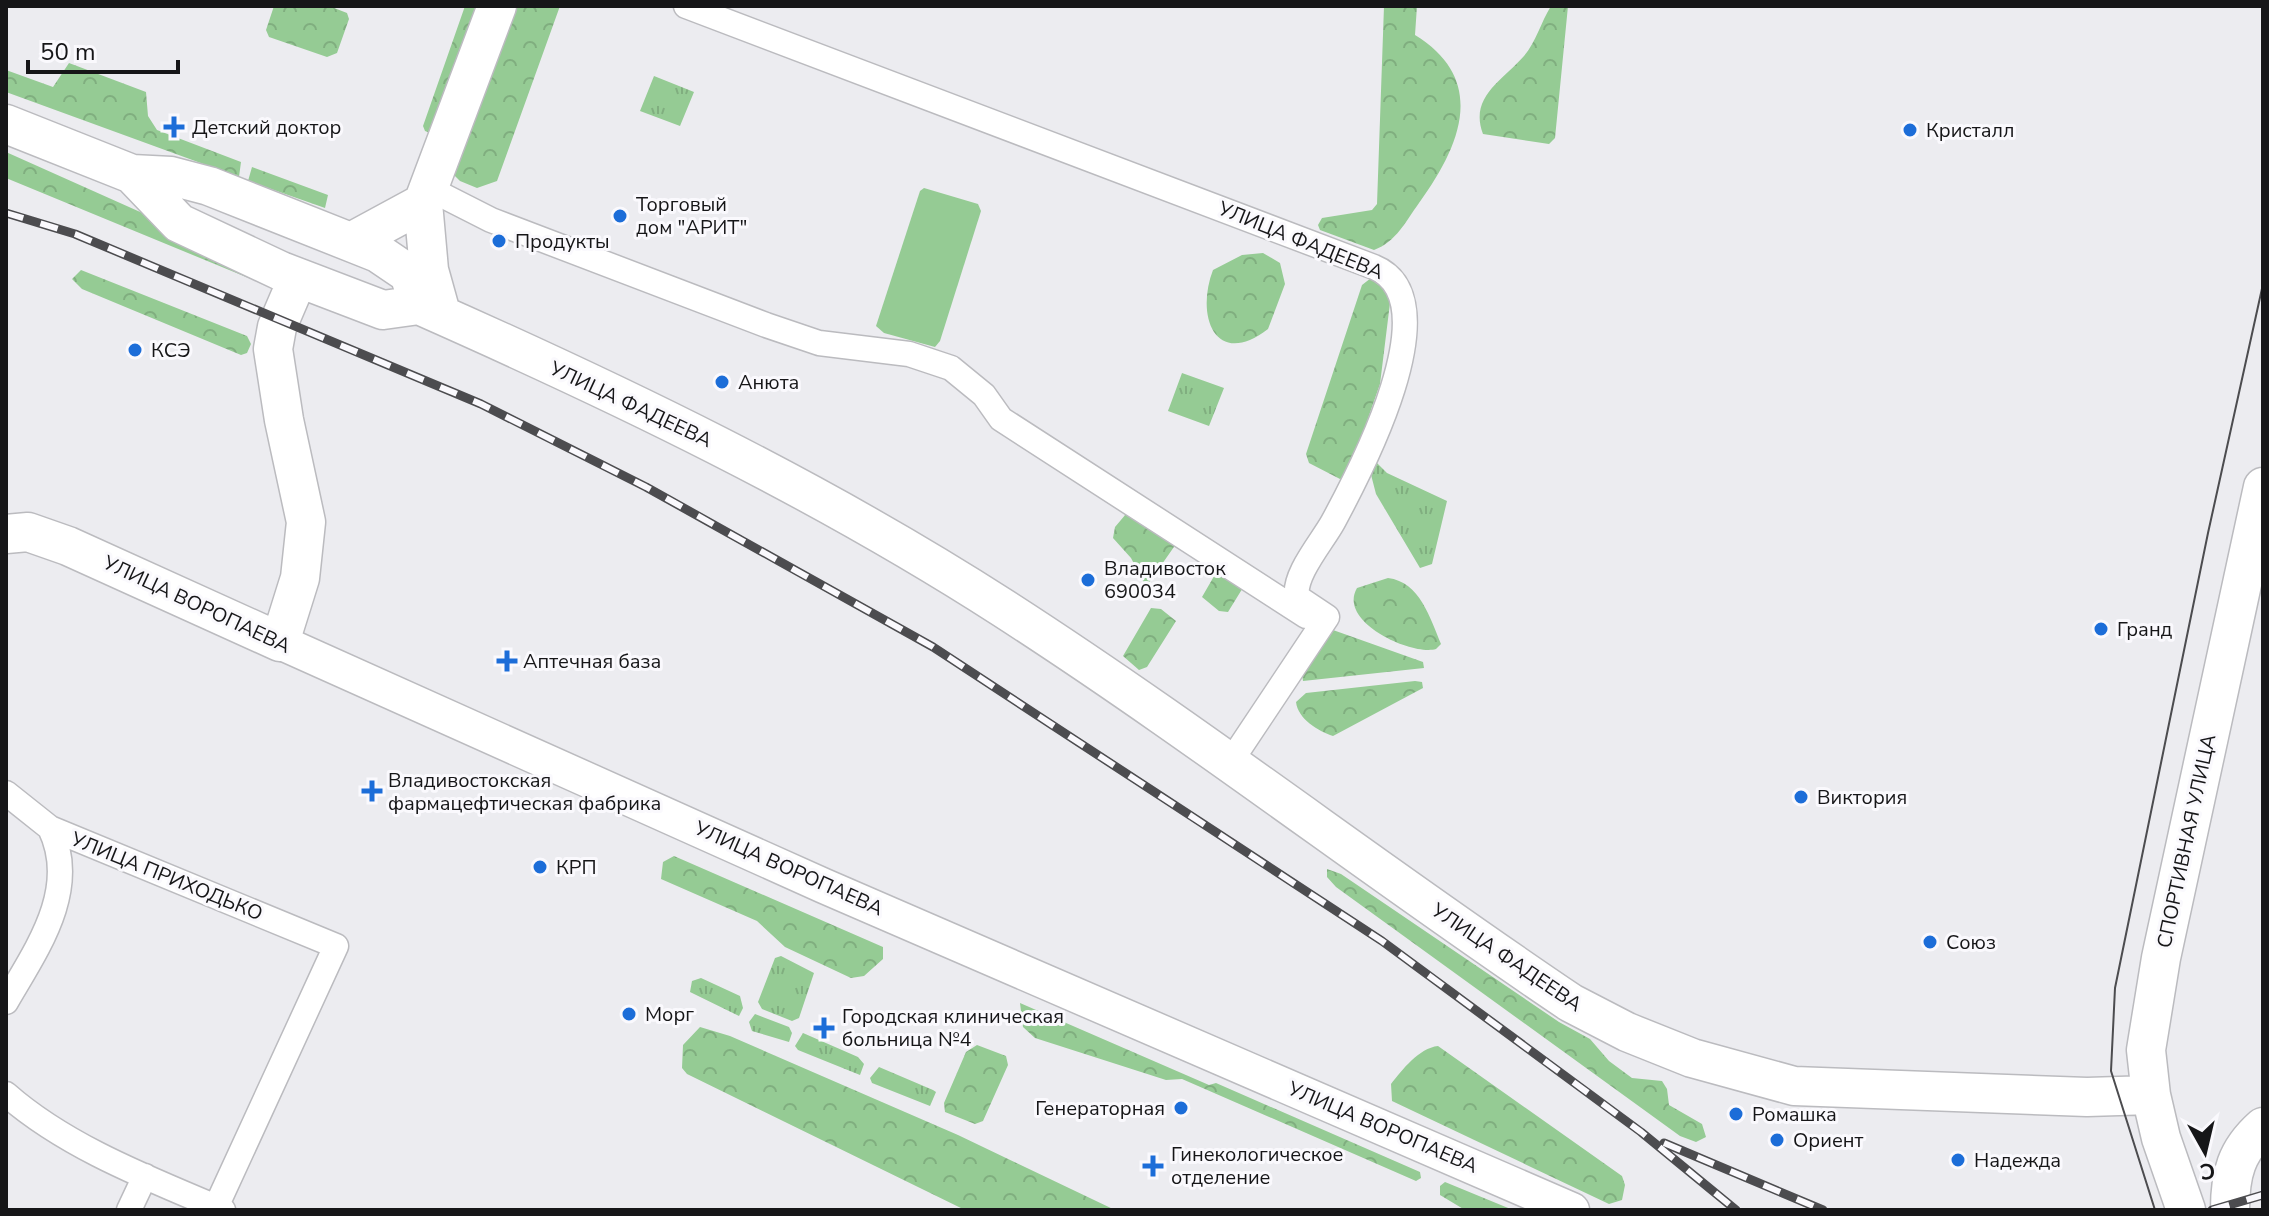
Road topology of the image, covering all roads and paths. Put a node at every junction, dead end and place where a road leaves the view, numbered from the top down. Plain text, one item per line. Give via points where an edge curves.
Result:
1 (497, 6) edge
2 (686, 6) edge
3 (6, 124) edge
4 (132, 174) junction
5 (425, 196) junction
6 (372, 238) junction
7 (298, 278) junction
8 (431, 310) junction
9 (2263, 487) edge
10 (6, 534) edge
11 (1321, 625) junction
12 (280, 642) junction
13 (1229, 764) junction
14 (6, 793) edge
15 (50, 828) junction
16 (6, 1002) edge
17 (6, 1094) edge
18 (2151, 1095) junction
19 (2263, 1127) edge
20 (145, 1176) junction
21 (2184, 1203) edge
22 (220, 1208) edge
23 (129, 1210) edge
24 (1572, 1210) edge
25 (2230, 1210) edge

1 - 5 main road
2 - 11 street, УЛИЦА ФАДЕЕВА via 1068,148 1393,278 1404,300 1400,361 1362,467 1317,552 1298,576 1297,597 1327,617
3 - 4 main road
4 - 6 main road via 171,176 209,186
4 - 7 main road via 179,223
5 - 6 main road
5 - 8 main road
5 - 11 street via 819,343 909,354 951,368 984,395 1001,419
6 - 8 main road via 409,274
7 - 8 main road via 383,310
7 - 12 main road via 273,349 306,522 300,578
8 - 13 main road, УЛИЦА ФАДЕЕВА via 712,441 903,547 1004,609
9 - 18 main road, СПОРТИВНАЯ УЛИЦА via 2161,958 2146,1050
10 - 12 main road, УЛИЦА ВОРОПАЕВА via 28,532 68,546
11 - 13 street
12 - 24 main road, УЛИЦА ВОРОПАЕВА via 824,886
13 - 18 main road, УЛИЦА ФАДЕЕВА via 1571,1003 1692,1058 1808,1087
14 - 15 street, УЛИЦА ПРИХОДЬКО
15 - 16 street via 61,868 53,907 43,943
15 - 22 street, УЛИЦА ПРИХОДЬКО via 336,946
17 - 20 street via 30,1115
18 - 21 main road, СПОРТИВНАЯ УЛИЦА
19 - 25 main road via 2245,1143 2232,1171
20 - 22 street
20 - 23 street

